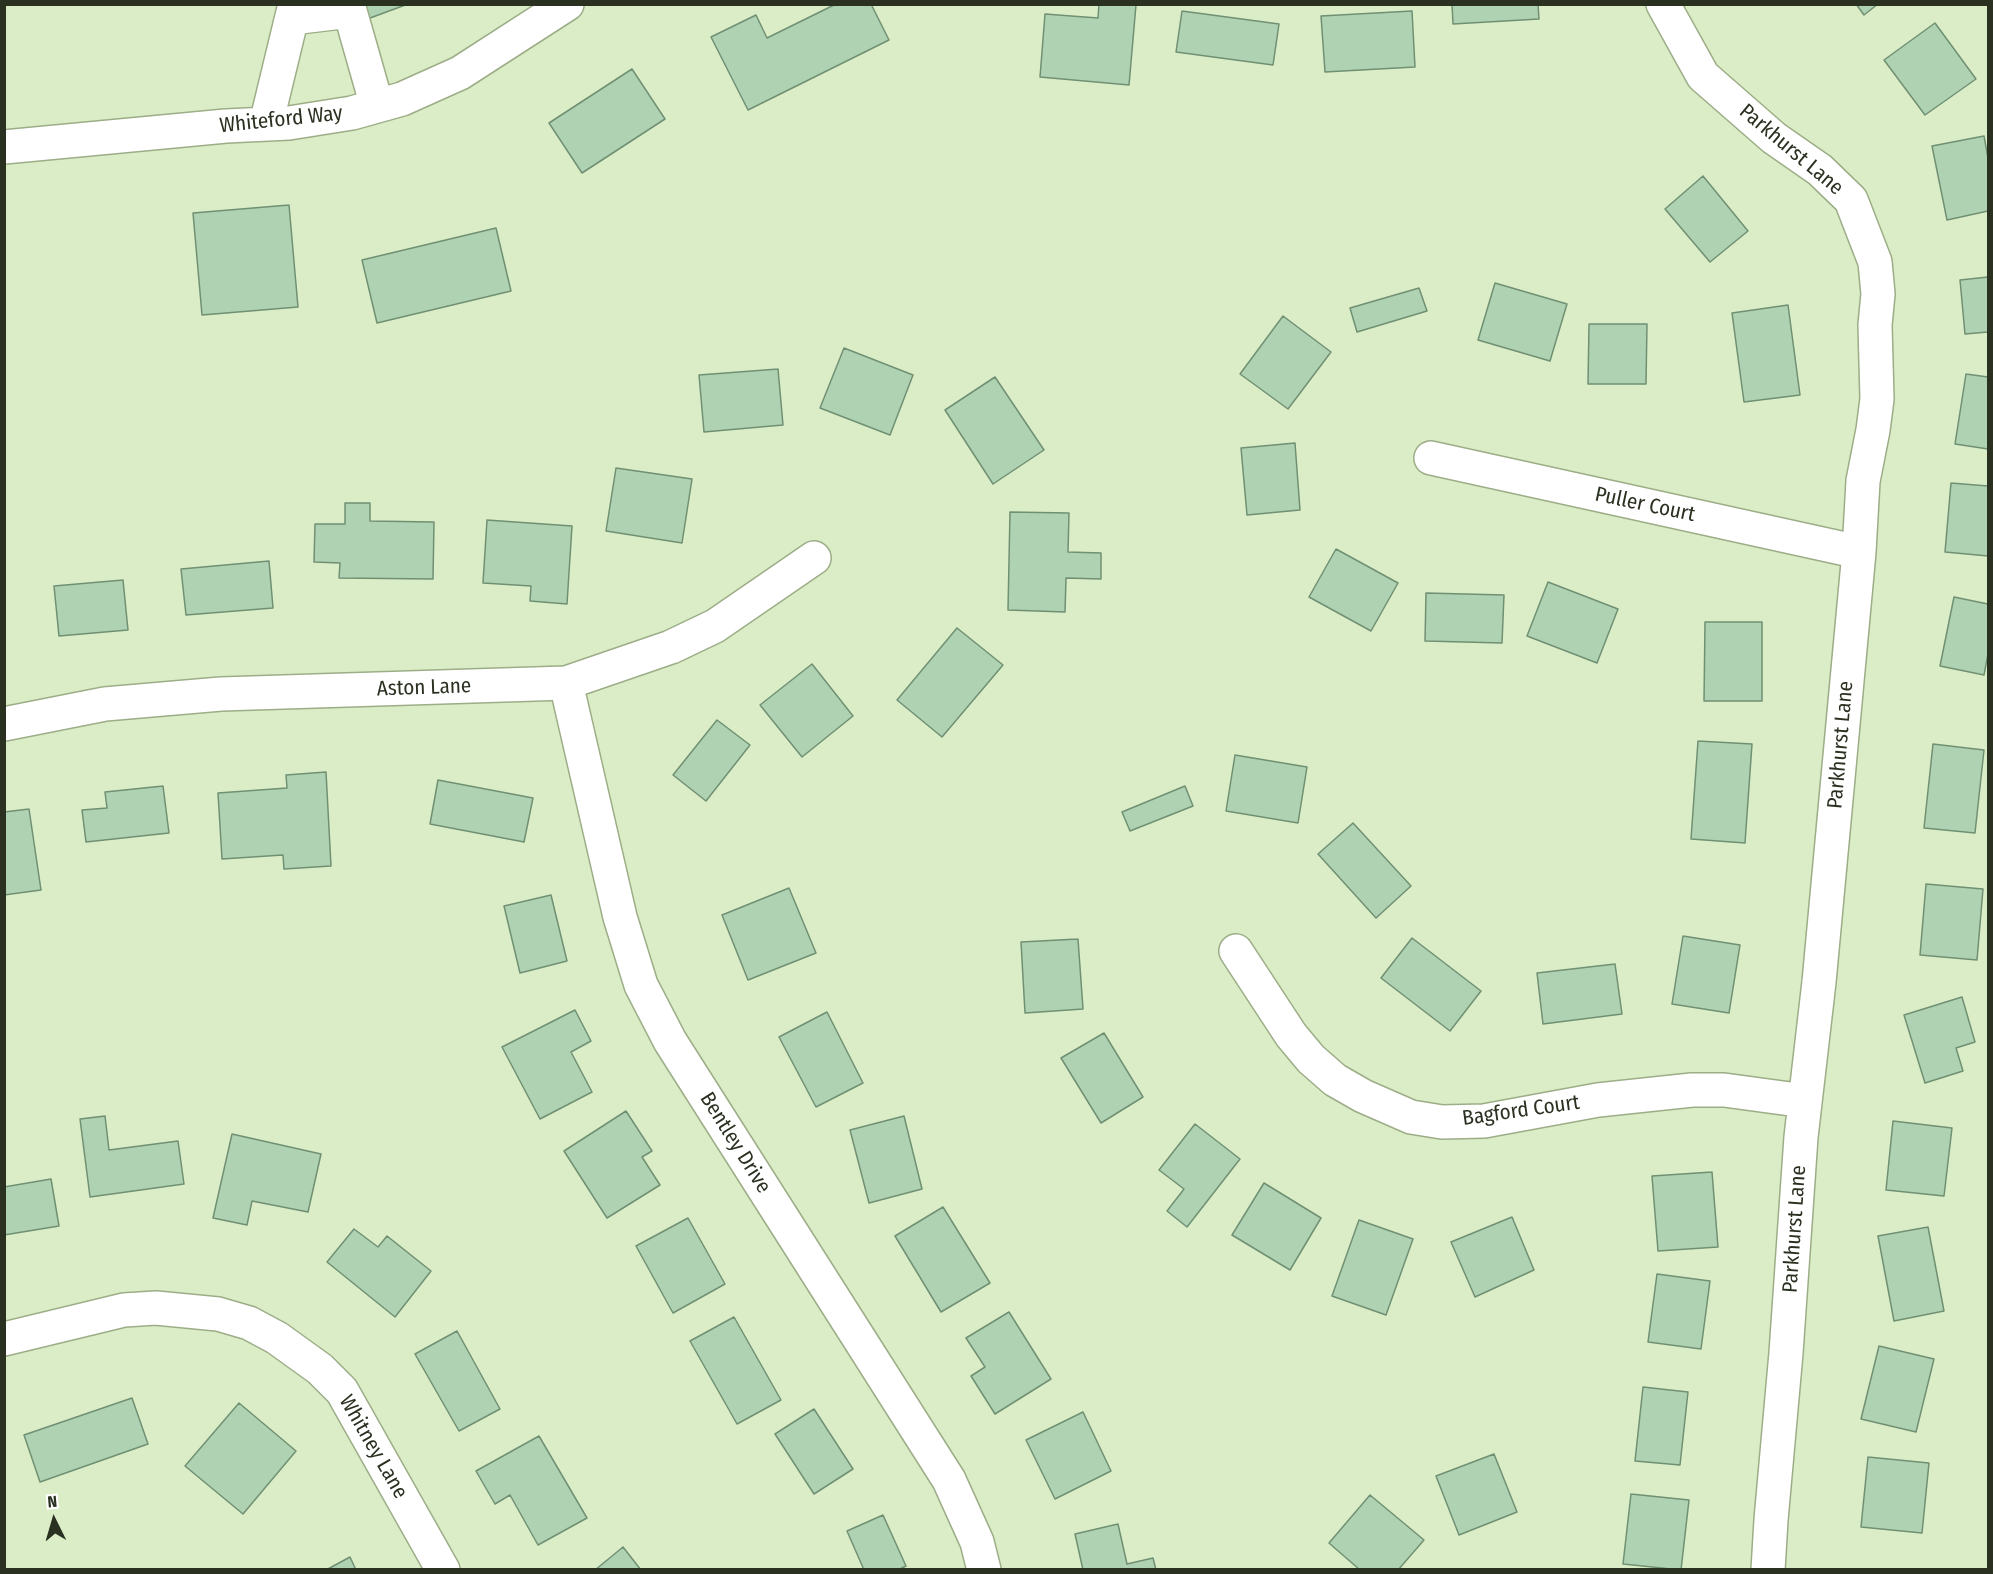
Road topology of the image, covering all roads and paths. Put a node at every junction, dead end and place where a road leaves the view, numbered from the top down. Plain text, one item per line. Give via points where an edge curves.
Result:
1 (567, 4) edge
2 (1663, 4) edge
3 (293, 11) edge
4 (377, 106) junction
5 (266, 124) junction
6 (4, 147) edge
7 (1431, 458) dead end
8 (1859, 552) junction
9 (814, 558) dead end
10 (566, 683) junction
11 (4, 724) edge
12 (1236, 951) dead end
13 (1805, 1101) junction
14 (4, 1339) edge
15 (443, 1569) edge
16 (984, 1569) edge
17 (1768, 1569) edge

1 - 4 street, Whiteford Way via 460,73
2 - 8 street, Parkhurst Lane via 1703,76 1774,138 1820,170 1851,200 1875,262 1877,399 1863,482
3 - 4 street via 350,11
3 - 5 street
4 - 5 street, Whiteford Way via 341,115
5 - 6 street, Whiteford Way
7 - 8 street, Puller Court
8 - 13 street, Parkhurst Lane
9 - 10 street, Aston Lane via 715,626 671,648
10 - 11 street, Aston Lane via 221,694 105,704
10 - 16 street, Bentley Drive via 620,917 641,985 670,1041 949,1480 977,1542
12 - 13 street, Bagford Court via 1311,1059 1335,1080 1363,1096 1411,1116 1442,1122 1484,1121 1598,1100 1692,1090 1724,1090
13 - 17 street, Parkhurst Lane
14 - 15 street, Whitney Lane via 124,1310 156,1308 218,1314 249,1323 320,1369 342,1391

